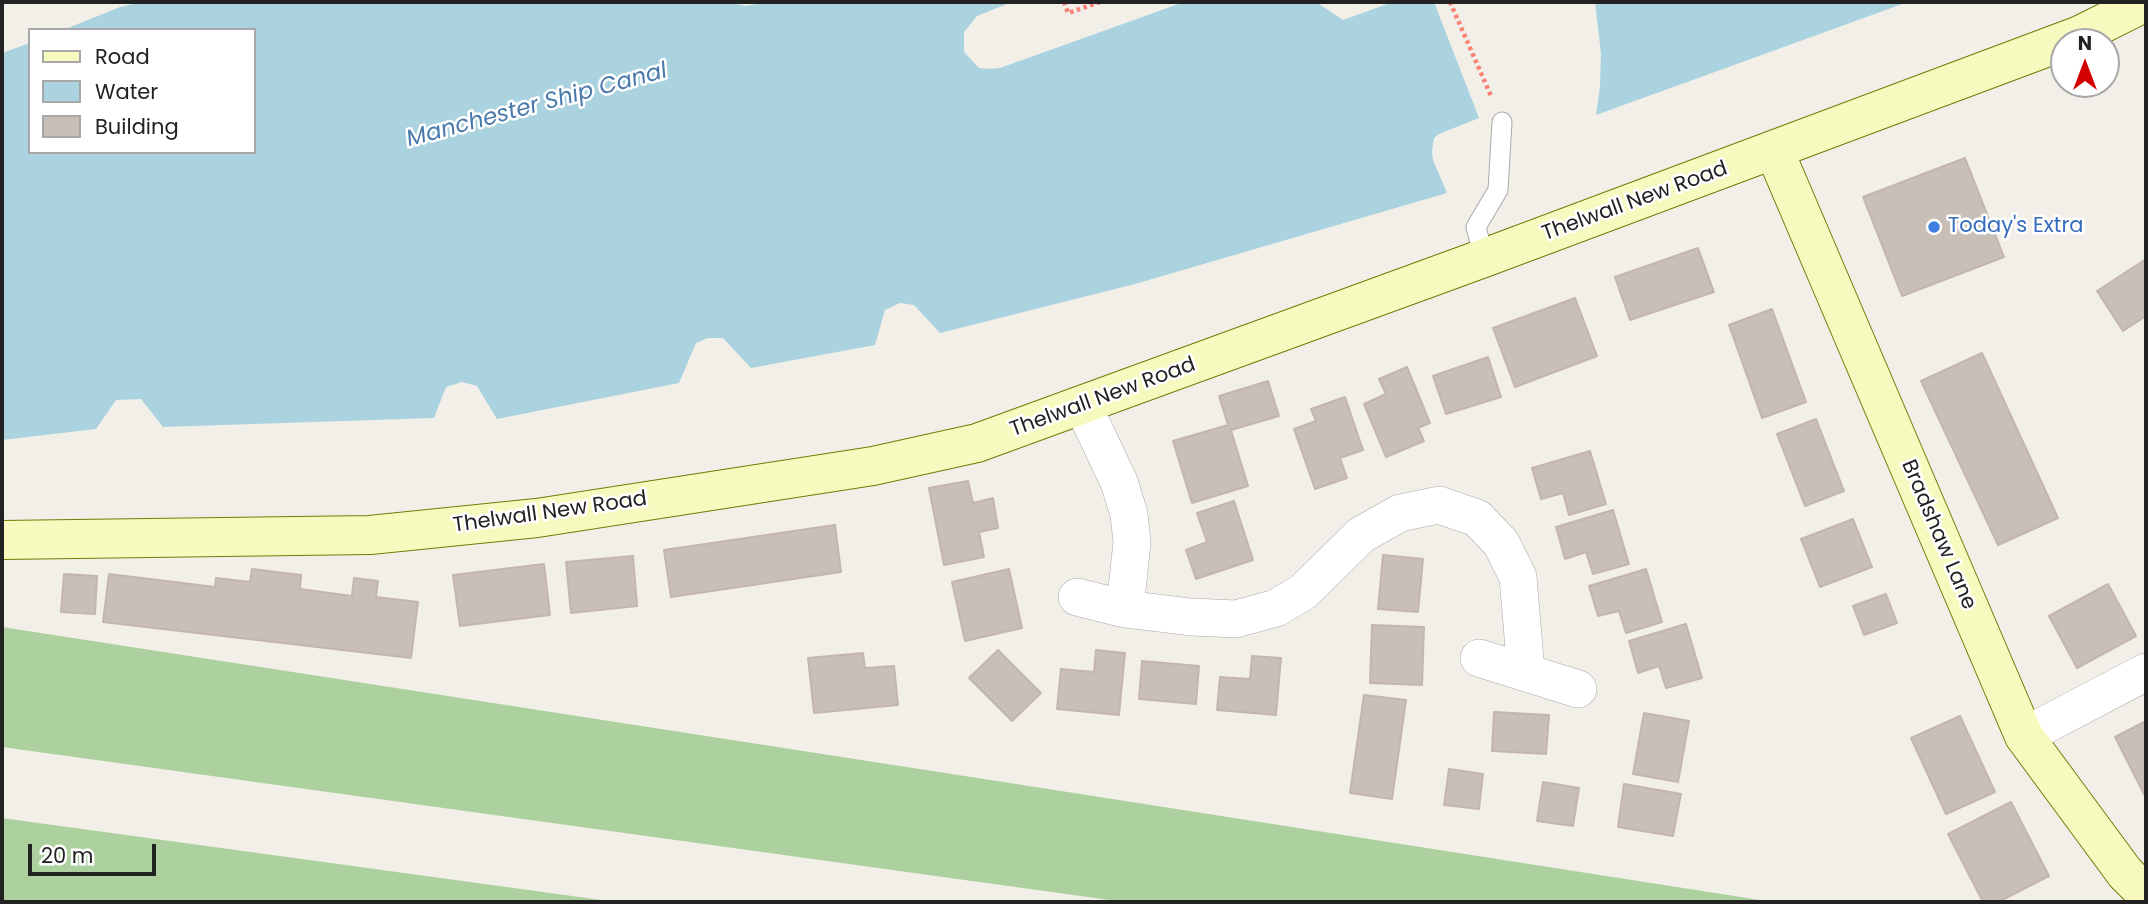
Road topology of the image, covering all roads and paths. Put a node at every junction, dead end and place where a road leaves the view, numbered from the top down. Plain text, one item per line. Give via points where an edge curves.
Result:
1 (1064, 2) edge
2 (1100, 2) edge
3 (1450, 2) edge
4 (2146, 2) edge
5 (1502, 122) joint
6 (1774, 150) junction
7 (1484, 258) junction
8 (1083, 406) junction
9 (2, 540) edge
10 (1077, 597) dead end
11 (1125, 609) junction
12 (1479, 658) dead end
13 (1526, 672) junction
14 (2146, 672) edge
15 (1578, 689) dead end
16 (2024, 736) junction
17 (2146, 894) edge

1 - 2 path via 1068,13
3 - 5 path
4 - 6 main road, Thelwall New Road via 2080,35
5 - 7 lane via 1498,190 1476,226
6 - 7 main road, Thelwall New Road
6 - 16 main road, Bradshaw Lane
7 - 8 main road, Thelwall New Road
8 - 9 main road, Thelwall New Road via 977,443 873,466 537,518 370,535
8 - 11 street via 1129,514 1132,542
10 - 11 street
11 - 13 street via 1236,619 1276,608 1303,592 1361,535 1400,513 1438,505 1477,518 1502,543 1518,577
12 - 13 street
13 - 15 street
14 - 16 street
16 - 17 main road, Bradshaw Lane via 2125,873

